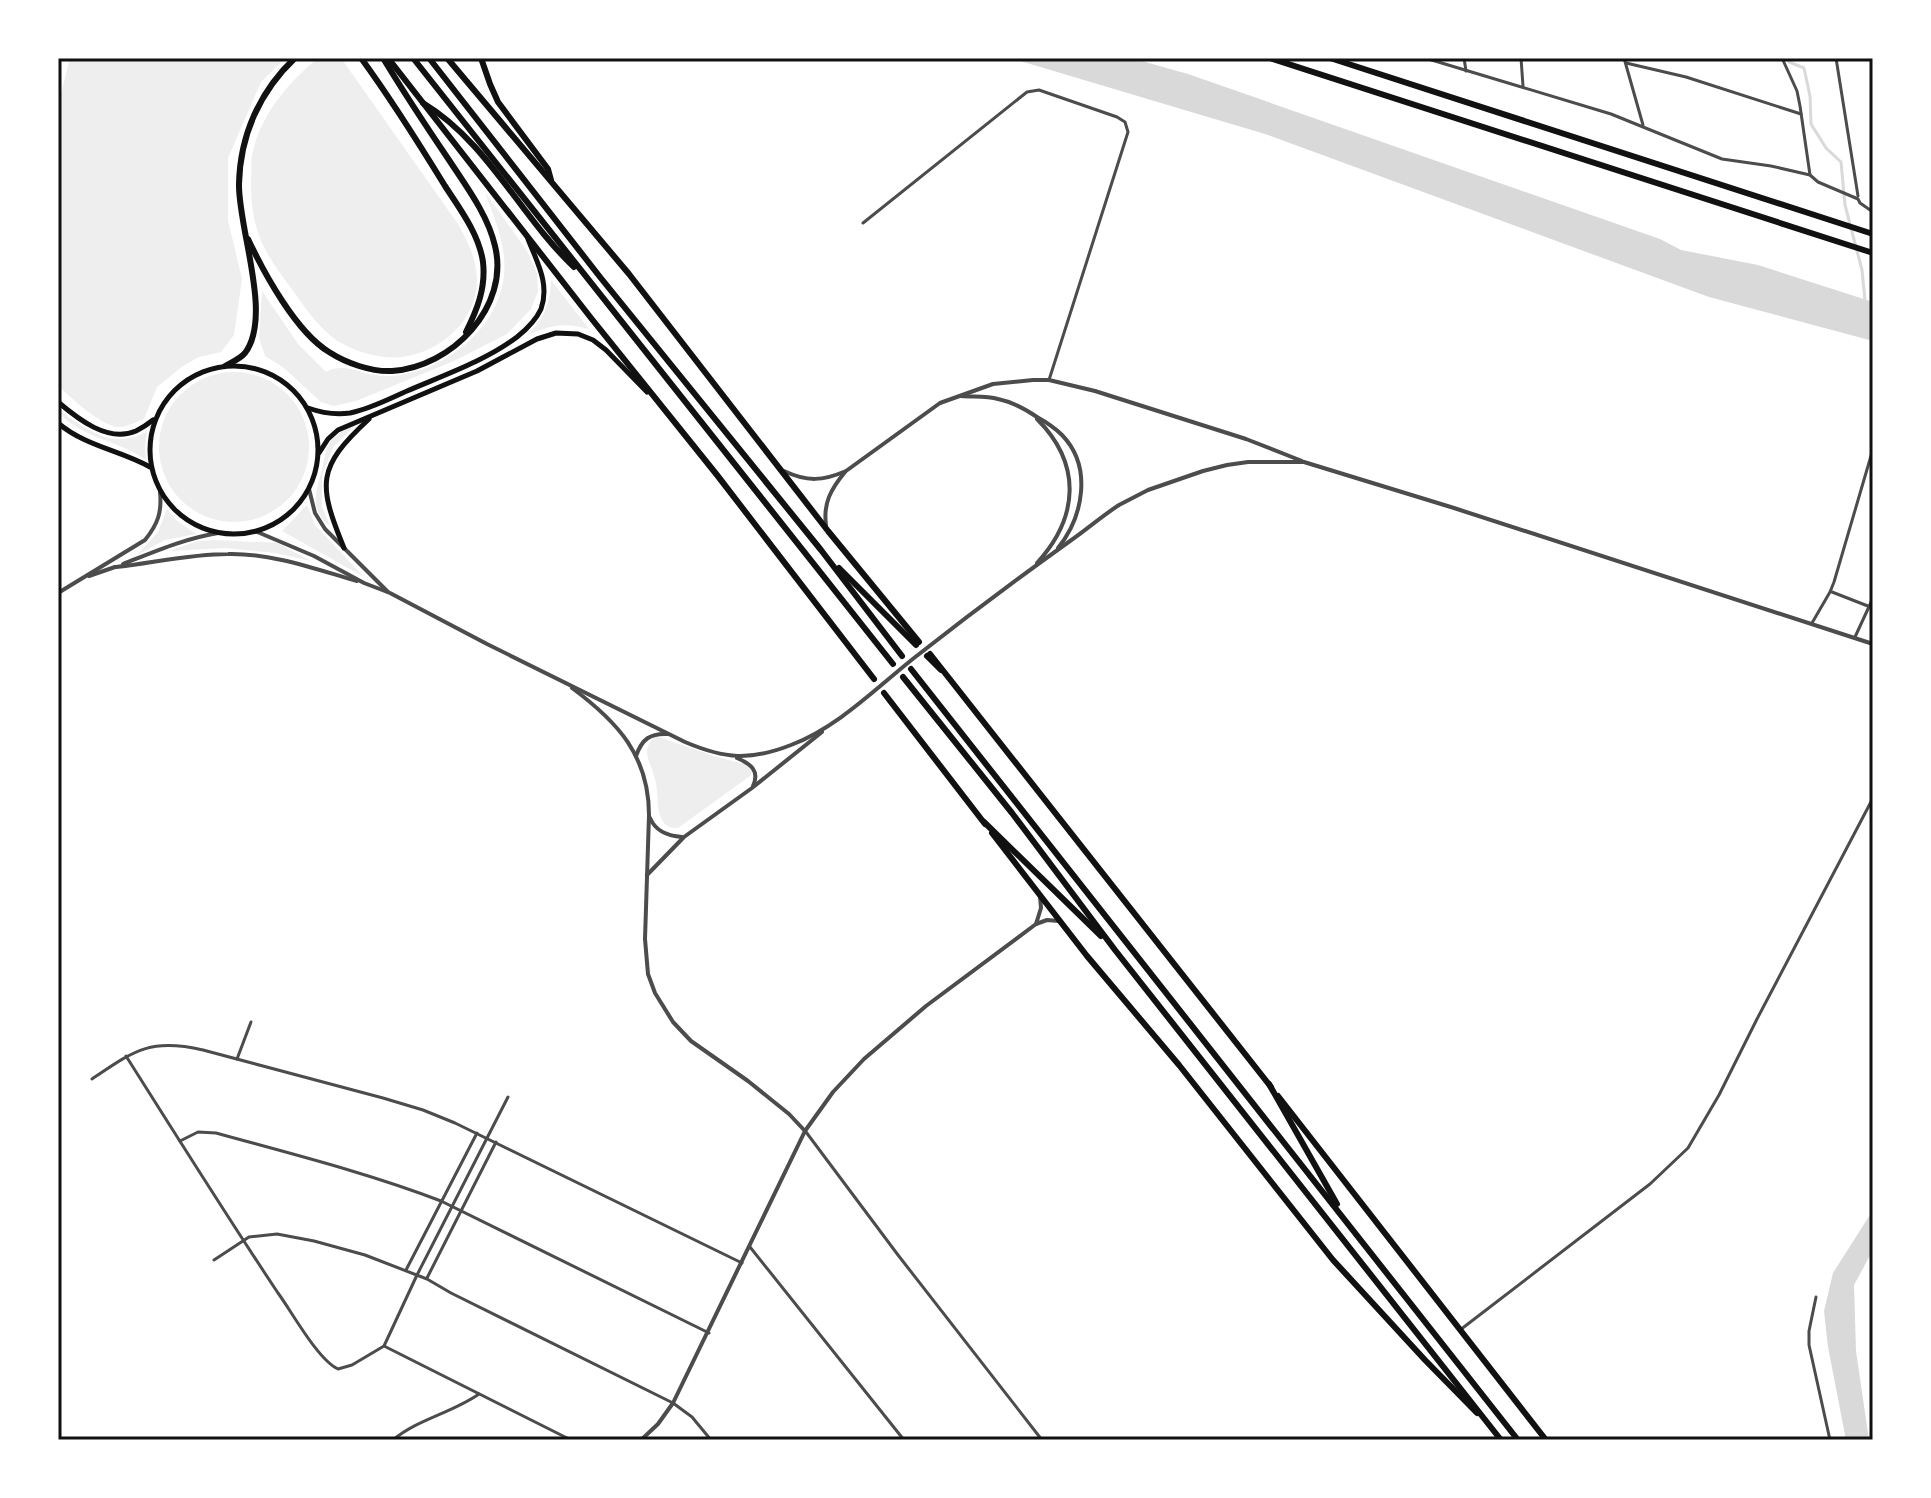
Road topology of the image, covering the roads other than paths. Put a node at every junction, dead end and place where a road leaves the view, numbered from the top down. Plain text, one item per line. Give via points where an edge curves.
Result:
1 (295, 58) edge
2 (361, 58) edge
3 (385, 58) edge
4 (413, 58) edge
5 (429, 58) edge
6 (447, 58) edge
7 (481, 58) edge
8 (1270, 58) edge
9 (1330, 58) edge
10 (1425, 58) edge
11 (1464, 58) edge
12 (1521, 58) edge
13 (1782, 58) edge
14 (1836, 58) edge
15 (1625, 61) edge
16 (1466, 71) junction
17 (1524, 87) junction
18 (423, 103) junction
19 (1801, 114) junction
20 (1643, 125) junction
21 (1810, 175) junction
22 (551, 180) junction
23 (1858, 199) junction
24 (1873, 212) edge
25 (863, 223) dead end
26 (1871, 233) edge
27 (526, 235) junction
28 (248, 239) junction
29 (1871, 252) edge
30 (590, 282) junction
31 (461, 341) junction
32 (225, 366) junction
33 (1049, 380) junction
34 (955, 396) junction
35 (58, 402) edge
36 (662, 407) junction
37 (307, 408) junction
38 (1031, 413) junction
39 (374, 415) junction
40 (154, 420) junction
41 (58, 423) edge
42 (1873, 449) edge
43 (318, 453) junction
44 (1304, 462) junction
45 (151, 467) junction
46 (780, 469) junction
47 (846, 471) junction
48 (309, 489) junction
49 (160, 492) junction
50 (255, 531) junction
51 (828, 531) junction
52 (218, 533) junction
53 (344, 548) junction
54 (821, 550) junction
55 (1053, 554) junction
56 (116, 567) junction
57 (1030, 571) junction
58 (80, 580) junction
59 (364, 583) junction
60 (1830, 592) junction
61 (58, 593) edge
62 (390, 593) junction
63 (1873, 598) edge
64 (1871, 608) edge
65 (1812, 623) junction
66 (1855, 637) junction
67 (1873, 644) edge
68 (928, 655) dead end
69 (902, 656) dead end
70 (893, 664) dead end
71 (911, 669) dead end
72 (903, 677) dead end
73 (874, 679) dead end
74 (564, 682) junction
75 (884, 693) dead end
76 (827, 728) junction
77 (670, 735) junction
78 (636, 756) junction
79 (732, 757) junction
80 (752, 788) junction
81 (1873, 798) edge
82 (649, 815) junction
83 (984, 822) junction
84 (684, 837) junction
85 (647, 875) junction
86 (1040, 896) junction
87 (1059, 921) junction
88 (1036, 924) junction
89 (1115, 950) junction
90 (251, 1022) dead end
91 (126, 1056) junction
92 (236, 1059) junction
93 (92, 1079) dead end
94 (1269, 1084) junction
95 (508, 1097) dead end
96 (805, 1131) junction
97 (477, 1133) junction
98 (488, 1138) junction
99 (179, 1141) junction
100 (496, 1142) junction
101 (441, 1201) junction
102 (452, 1207) junction
103 (461, 1212) junction
104 (1346, 1221) junction
105 (244, 1241) junction
106 (750, 1247) junction
107 (214, 1260) dead end
108 (742, 1263) junction
109 (406, 1270) junction
110 (417, 1275) junction
111 (427, 1279) junction
112 (1816, 1297) dead end
113 (1459, 1330) junction
114 (1873, 1331) edge
115 (709, 1333) junction
116 (384, 1346) junction
117 (1873, 1366) edge
118 (479, 1394) junction
119 (673, 1403) junction
120 (1488, 1424) junction
121 (393, 1440) edge
122 (571, 1440) edge
123 (641, 1440) edge
124 (711, 1440) edge
125 (904, 1440) edge
126 (1042, 1440) edge
127 (1501, 1440) edge
128 (1518, 1440) edge
129 (1546, 1440) edge
130 (1830, 1440) edge

1 - 28 highway via 266,91 247,134 239,189
2 - 31 highway via 477,241 483,262 481,295
3 - 18 highway
3 - 31 highway via 469,191 495,246 494,291
4 - 30 highway
5 - 54 highway
6 - 22 highway
7 - 22 highway via 498,102
8 - 29 highway
9 - 26 highway
10 - 16 street
11 - 16 street
12 - 17 street
13 - 19 street
14 - 23 street
15 - 19 street
15 - 20 street
16 - 17 street
17 - 20 street
18 - 27 highway
18 - 30 highway via 481,154
19 - 21 street
20 - 21 street via 1722,159
21 - 23 street
22 - 46 highway
23 - 24 street
25 - 33 street via 1027,92 1039,90 1125,122 1128,132
27 - 36 highway
27 - 37 main road via 545,291 536,318 518,336 473,362 359,411 325,414
28 - 31 highway via 308,335 340,358 372,369 400,370 433,360
28 - 32 highway via 254,332 244,354
30 - 70 highway
32 - 37 main road via 272,375 298,394
32 - 40 main road via 182,383
33 - 34 street via 1002,382
33 - 44 street via 1246,439
34 - 38 street via 999,399
34 - 47 street
35 - 40 main road via 109,433 133,433
36 - 39 main road via 600,345 562,333 537,339
36 - 73 highway
37 - 43 main road
38 - 55 street via 1065,438 1081,475 1074,521
38 - 57 street via 1059,448 1070,485 1063,524
39 - 43 main road via 338,430
39 - 53 main road via 335,456 327,480 327,502
40 - 45 main road
41 - 45 main road via 78,437
42 - 60 street
43 - 48 main road
44 - 55 street via 1227,465 1148,490
44 - 65 street
45 - 49 main road
46 - 47 street via 811,480
46 - 51 highway
47 - 51 street via 826,501
48 - 50 main road via 281,520
48 - 53 street via 315,513
49 - 52 main road via 191,523
49 - 58 street via 160,517 145,540
50 - 52 main road
50 - 59 street
51 - 54 highway via 918,643
52 - 56 street via 179,541
53 - 62 street
54 - 69 highway
55 - 57 street
56 - 58 street
56 - 59 street via 230,553 298,563
57 - 76 street
58 - 61 street
59 - 62 street
60 - 64 street
60 - 65 street
62 - 74 street
63 - 64 street
64 - 66 street
65 - 66 street
66 - 67 street
68 - 94 highway
71 - 104 highway
72 - 89 highway
74 - 77 street
74 - 78 street via 599,708
75 - 83 highway
76 - 79 street via 792,745
76 - 80 street
77 - 78 street via 645,739
77 - 79 street
78 - 82 street
79 - 80 street via 753,767
80 - 84 street
81 - 113 street via 1688,1148 1650,1184
82 - 84 street via 658,829
82 - 85 street
83 - 86 highway
83 - 89 highway
84 - 85 street
85 - 96 street via 648,974 662,1006 691,1041
86 - 87 highway
86 - 88 street
87 - 88 street
87 - 120 highway via 1333,1260
88 - 96 street via 872,1051
89 - 120 highway
90 - 92 street
91 - 92 street via 163,1045
91 - 93 street
91 - 99 street
92 - 97 street via 423,1110
94 - 104 highway
94 - 113 highway
95 - 98 street
96 - 106 street
96 - 126 street
97 - 98 street
97 - 101 street
98 - 100 street
98 - 102 street
99 - 101 street via 198,1132 216,1133
99 - 105 street
100 - 103 street
100 - 108 street
101 - 102 street
101 - 109 street
102 - 103 street
102 - 110 street
103 - 111 street
103 - 115 street
104 - 128 highway
105 - 107 street
105 - 109 street via 258,1235 295,1237
105 - 116 street via 331,1365 345,1368
106 - 108 street
106 - 125 street
108 - 115 street
109 - 110 street
110 - 111 street
110 - 116 street
111 - 119 street
112 - 130 street via 1809,1345
113 - 129 highway
114 - 117 street
115 - 119 street
116 - 118 street
118 - 121 street
118 - 122 street
119 - 123 street
119 - 124 street
120 - 127 highway

